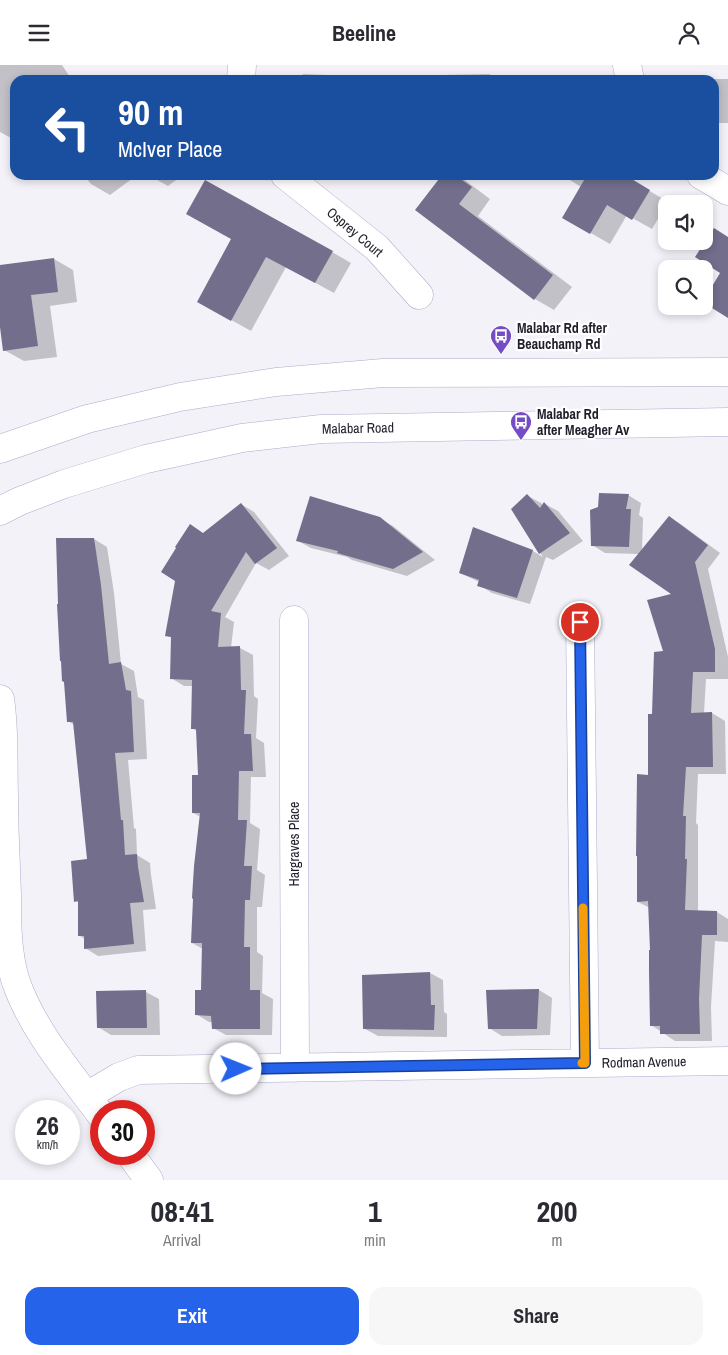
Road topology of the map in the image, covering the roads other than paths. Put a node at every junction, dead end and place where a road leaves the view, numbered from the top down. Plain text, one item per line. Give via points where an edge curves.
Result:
1 (291, 180) edge
2 (710, 180) edge
3 (728, 191) edge
4 (420, 295) dead end
5 (728, 372) edge
6 (728, 422) edge
7 (0, 449) edge
8 (0, 511) edge
9 (294, 620) dead end
10 (580, 622) dead end
11 (0, 699) edge
12 (2, 797) edge
13 (728, 1061) edge
14 (585, 1063) junction
15 (295, 1068) junction
16 (90, 1100) edge
17 (99, 1100) edge
18 (138, 1165) edge
19 (149, 1180) edge

1 - 4 street, Osprey Court via 377,248
2 - 3 street
5 - 7 street via 383,373 276,381 180,397 87,419
6 - 8 street, Malabar Road via 321,429 242,438 146,459 64,483
9 - 15 street, Hargraves Place
10 - 14 street
11 - 12 street via 4,740
12 - 16 street via 7,927 16,981 40,1031
13 - 14 street, Rodman Avenue
14 - 15 street, Rodman Avenue
15 - 17 street, Rodman Avenue via 138,1070 119,1077
18 - 19 street

